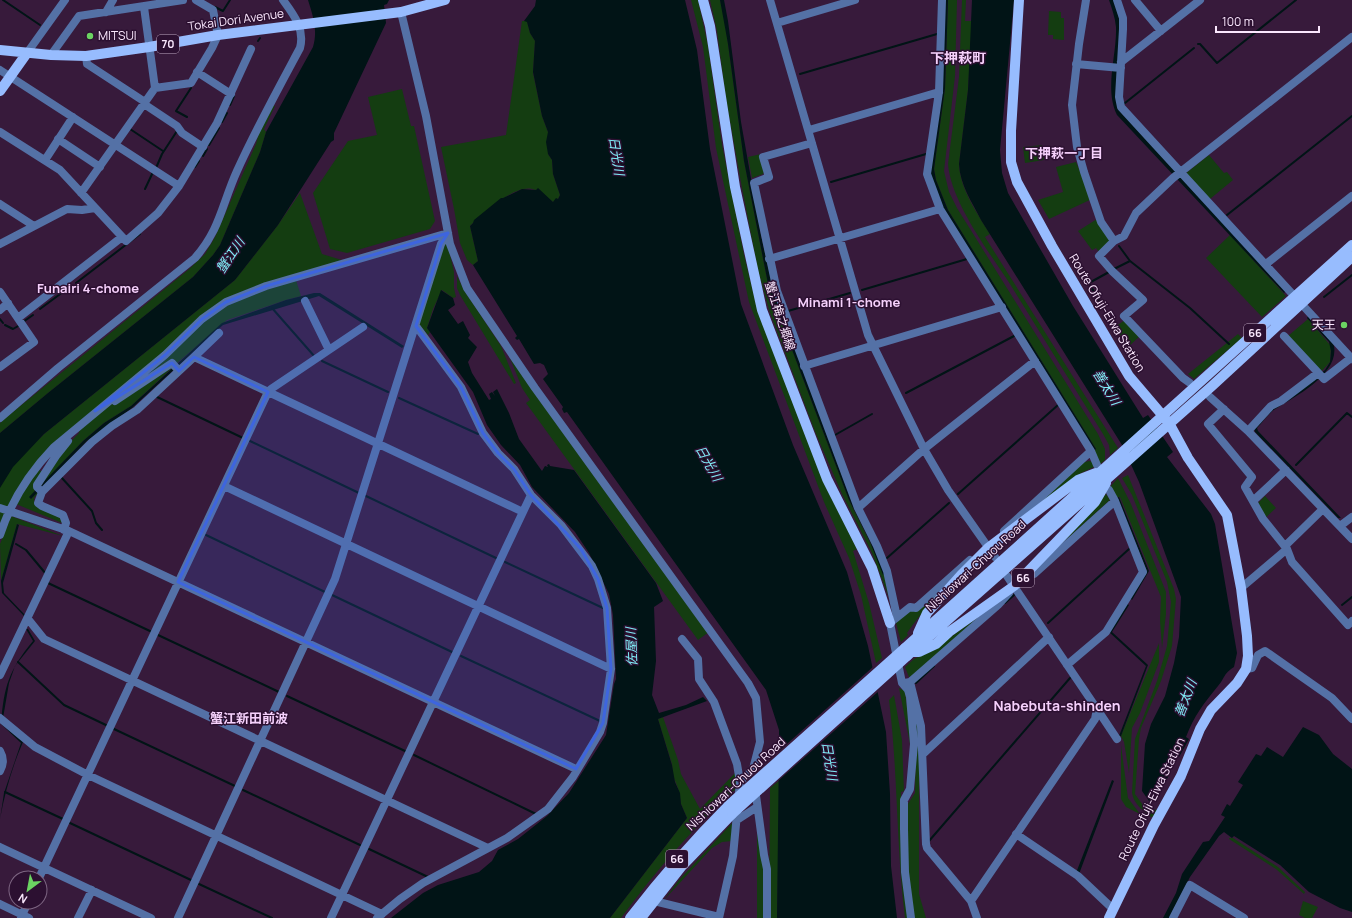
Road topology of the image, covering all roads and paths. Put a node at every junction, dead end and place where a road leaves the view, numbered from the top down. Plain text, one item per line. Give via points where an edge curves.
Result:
1 (65, 0) edge
2 (113, 0) edge
3 (183, 0) edge
4 (196, 0) edge
5 (283, 0) edge
6 (445, 0) edge
7 (703, 0) edge
8 (770, 0) edge
9 (855, 0) edge
10 (942, 0) edge
11 (1019, 0) edge
12 (1086, 0) edge
13 (1135, 0) edge
14 (1200, 0) edge
15 (1120, 1) edge
16 (144, 6) junction
17 (106, 12) junction
18 (401, 12) junction
19 (777, 23) junction
20 (304, 24) junction
21 (1161, 31) junction
22 (218, 35) junction
23 (1352, 37) edge
24 (149, 48) junction
25 (251, 49) dead end
26 (0, 50) edge
27 (27, 53) junction
28 (51, 55) junction
29 (86, 56) junction
30 (1076, 64) junction
31 (1118, 66) junction
32 (0, 70) edge
33 (197, 72) junction
34 (10, 77) junction
35 (155, 88) junction
36 (0, 91) edge
37 (939, 92) junction
38 (231, 94) junction
39 (145, 103) junction
40 (72, 117) junction
41 (808, 130) junction
42 (0, 132) edge
43 (58, 139) junction
44 (812, 143) junction
45 (116, 145) junction
46 (203, 147) junction
47 (45, 160) junction
48 (100, 167) junction
49 (1177, 175) junction
50 (179, 186) junction
51 (82, 193) junction
52 (1352, 196) edge
53 (0, 204) edge
54 (95, 208) junction
55 (940, 209) junction
56 (34, 226) junction
57 (448, 233) junction
58 (122, 237) junction
59 (839, 238) junction
60 (1114, 241) junction
61 (0, 244) edge
62 (1352, 245) edge
63 (1352, 257) edge
64 (769, 259) junction
65 (1266, 264) junction
66 (0, 292) edge
67 (1298, 300) junction
68 (305, 302) dead end
69 (8, 304) junction
70 (1002, 307) junction
71 (0, 310) edge
72 (18, 318) junction
73 (416, 326) junction
74 (364, 328) dead end
75 (219, 333) dead end
76 (1284, 336) dead end
77 (873, 346) junction
78 (329, 350) junction
79 (1351, 356) edge
80 (194, 357) junction
81 (1035, 361) junction
82 (804, 366) junction
83 (0, 367) edge
84 (176, 368) junction
85 (1319, 375) junction
86 (1190, 383) dead end
87 (268, 392) junction
88 (1210, 398) dead end
89 (1224, 409) junction
90 (95, 411) junction
91 (0, 418) edge
92 (1163, 423) junction
93 (75, 429) junction
94 (1248, 431) junction
95 (378, 444) junction
96 (924, 449) junction
97 (1091, 451) junction
98 (1103, 470) junction
99 (1286, 470) junction
100 (224, 486) junction
101 (39, 490) junction
102 (1109, 490) dead end
103 (531, 495) junction
104 (1115, 501) junction
105 (1253, 502) junction
106 (858, 508) junction
107 (1323, 509) junction
108 (5, 510) edge
109 (523, 512) junction
110 (1352, 517) edge
111 (1340, 526) junction
112 (66, 531) junction
113 (0, 535) edge
114 (1352, 539) edge
115 (346, 544) junction
116 (988, 547) junction
117 (1286, 547) junction
118 (995, 557) dead end
119 (1007, 576) dead end
120 (1024, 577) junction
121 (178, 582) junction
122 (1014, 586) junction
123 (1241, 588) junction
124 (478, 606) junction
125 (28, 619) junction
126 (894, 620) junction
127 (1352, 620) edge
128 (916, 637) junction
129 (1049, 638) junction
130 (682, 639) dead end
131 (306, 643) junction
132 (908, 652) junction
133 (1067, 665) junction
134 (611, 669) junction
135 (1246, 670) junction
136 (0, 675) edge
137 (132, 681) junction
138 (906, 682) junction
139 (433, 703) junction
140 (1097, 709) junction
141 (2, 719) edge
142 (1352, 719) edge
143 (1117, 739) dead end
144 (260, 741) junction
145 (0, 750) edge
146 (924, 753) junction
147 (576, 769) junction
148 (753, 769) junction
149 (0, 771) edge
150 (88, 775) junction
151 (740, 782) junction
152 (386, 801) junction
153 (757, 807) junction
154 (733, 813) junction
155 (1016, 834) junction
156 (216, 835) junction
157 (0, 847) edge
158 (488, 848) junction
159 (44, 867) junction
160 (43, 870) edge
161 (92, 890) junction
162 (342, 894) junction
163 (654, 901) junction
164 (971, 901) junction
165 (0, 904) edge
166 (1111, 913) edge
167 (379, 916) edge
168 (24, 917) edge
169 (78, 918) edge
170 (151, 918) edge
171 (178, 918) edge
172 (331, 918) edge
173 (630, 918) edge
174 (641, 918) edge
175 (719, 918) edge
176 (767, 918) edge
177 (911, 918) edge
178 (977, 918) edge
179 (1173, 918) edge
180 (1244, 918) edge

1 - 27 street
2 - 17 street
3 - 16 street
4 - 22 street via 213,10
5 - 20 street
6 - 18 main road, 70
7 - 126 main road, 蟹江梅之郷線 via 710,26 735,187 762,310 821,466 872,568
8 - 19 street
9 - 19 street
10 - 37 street
11 - 92 main road, Route Ofuji-Eiwa Station via 1011,131 1011,162 1016,182 1129,376
12 - 30 street
13 - 21 street
14 - 21 street
15 - 31 street via 1123,24
16 - 17 street
16 - 24 street
17 - 28 street via 80,16
18 - 20 main road, 70
18 - 57 street via 426,116
19 - 41 street
20 - 22 main road, Tokai Dori Avenue / 70
20 - 91 street via 300,48 256,130 207,245 195,258
21 - 31 street
22 - 24 main road, Tokai Dori Avenue / 70
22 - 33 street
23 - 49 street
24 - 29 main road, Tokai Dori Avenue / 70
24 - 35 street
25 - 38 street
26 - 27 main road, Tokai Dori Avenue / 70
27 - 28 main road, Tokai Dori Avenue / 70
27 - 34 main road
28 - 29 main road, Tokai Dori Avenue / 70
29 - 39 street via 88,64
30 - 31 street
30 - 60 street via 1072,105 1077,147 1101,222
31 - 49 street via 1121,107
32 - 34 street
33 - 35 street via 191,83
33 - 38 street
34 - 36 main road
34 - 40 street
35 - 39 street
37 - 41 street
37 - 55 street via 927,174
38 - 46 street
39 - 45 street
39 - 46 street
40 - 43 street
40 - 45 street
41 - 44 street
42 - 47 street
43 - 47 street
43 - 48 street
44 - 59 street
44 - 64 street via 763,157 769,177 754,182
45 - 48 street
45 - 50 street
46 - 50 street
47 - 51 street via 60,170
48 - 51 street
49 - 60 street via 1136,213 1124,236
49 - 65 street
50 - 58 street via 147,224 126,241
51 - 54 street
52 - 65 street
53 - 56 street
54 - 56 street via 67,209
54 - 58 street
55 - 59 street
55 - 70 street
56 - 61 street
57 - 73 street via 441,244
57 - 90 street via 266,286 226,302 202,319 165,355
57 - 148 street via 467,288 535,388 754,693 760,742
58 - 72 street
59 - 64 street
59 - 77 street
60 - 86 street via 1099,256 1144,300 1124,316
62 - 67 main road, Nishiowari-Chuou Road / 66
63 - 67 main road, Nishiowari-Chuou Road / 66
64 - 82 street via 777,291
65 - 67 street
66 - 69 street
67 - 79 street
67 - 92 main road, Nishiowari-Chuou Road / 66
68 - 78 street
69 - 71 street
69 - 72 street
70 - 77 street
70 - 81 street
72 - 83 street via 34,342
73 - 95 street
73 - 103 street via 461,387 484,433 498,453 514,469
74 - 78 street
75 - 80 street
76 - 85 street
77 - 82 street
77 - 96 street
78 - 87 street
79 - 85 street via 1324,379
80 - 84 street
80 - 87 street
81 - 96 street
81 - 97 street
82 - 106 street
84 - 90 street via 172,363
84 - 101 street via 137,410 92,442
85 - 94 street via 1271,406
87 - 95 street
87 - 100 street
88 - 89 street
89 - 94 street
89 - 105 street via 1208,424 1252,477 1246,488
90 - 93 street
92 - 98 main road, Nishiowari-Chuou Road / 66 via 1119,462
92 - 123 main road, Route Ofuji-Eiwa Station via 1227,515
93 - 101 street via 74,434 56,456
93 - 108 street via 42,460
94 - 99 street
95 - 109 street
95 - 115 street
96 - 106 street
96 - 116 street via 948,490
97 - 98 street
97 - 116 street
98 - 116 main road, 66 via 1078,480
98 - 120 main road, 66 via 1095,502
98 - 128 main road, Nishiowari-Chuou Road / 66
98 - 132 main road, Nishiowari-Chuou Road / 66
99 - 105 street
99 - 107 street
100 - 115 street
100 - 121 street
101 - 112 street via 38,503 63,515
102 - 104 street
103 - 109 street
103 - 134 street via 581,549 598,579 607,608
104 - 120 street via 1034,574
104 - 133 street via 1143,572 1106,632
105 - 117 street
106 - 126 street via 887,571
107 - 111 street
107 - 117 street
108 - 112 street
108 - 113 street
109 - 124 street
110 - 111 street
111 - 114 street
112 - 121 street
112 - 125 street
115 - 124 street
115 - 131 street via 335,580
116 - 118 street
116 - 126 street via 974,556 916,608 910,607
116 - 128 main road, 66 via 927,613
117 - 123 street
117 - 127 street via 1292,562 1348,625
119 - 122 street
120 - 122 main road, 66
121 - 131 street
121 - 137 street
122 - 129 street
122 - 132 main road, 66 via 936,644 919,652
122 - 138 street via 998,605
123 - 135 main road, Route Ofuji-Eiwa Station via 1248,647
124 - 134 street
124 - 139 street
125 - 136 street
125 - 137 street via 44,639
126 - 138 street
128 - 132 main road, Nishiowari-Chuou Road / 66
129 - 133 street
129 - 146 street
130 - 151 street via 698,659 700,679 714,702 737,764
131 - 139 street
131 - 144 street
132 - 154 main road, Nishiowari-Chuou Road / 66, bridge
133 - 140 street
134 - 147 street via 600,732
135 - 142 street via 1252,668 1258,655 1265,651 1332,698
135 - 166 main road, Route Ofuji-Eiwa Station via 1211,710 1200,729 1181,776
137 - 144 street
137 - 150 street
138 - 146 street via 921,726
138 - 177 street via 910,697 914,744 910,789 904,800 905,872
139 - 147 street
139 - 152 street
140 - 143 street
140 - 155 street via 1095,719
141 - 150 street via 35,747
144 - 152 street
144 - 156 street
145 - 149 street via 3,755 3,766
146 - 164 street via 927,848
147 - 158 street via 573,777 548,809
148 - 151 street
148 - 153 street
150 - 156 street
150 - 159 street
151 - 154 street
152 - 158 street
152 - 162 street
153 - 154 street
153 - 176 street via 767,869
154 - 163 main road, Nishiowari-Chuou Road / 66 via 701,845
154 - 173 main road, Nishiowari-Chuou Road / 66 via 695,839 657,882
154 - 175 street via 734,856
155 - 164 street
155 - 166 street via 1078,876
156 - 162 street
156 - 171 street
157 - 159 street
158 - 167 street via 423,883
159 - 160 street
159 - 161 street
161 - 169 street
161 - 170 street
162 - 167 street
162 - 172 street
163 - 174 main road, Nishiowari-Chuou Road / 66
163 - 175 street
164 - 178 street
165 - 168 street
179 - 180 street via 1190,885

